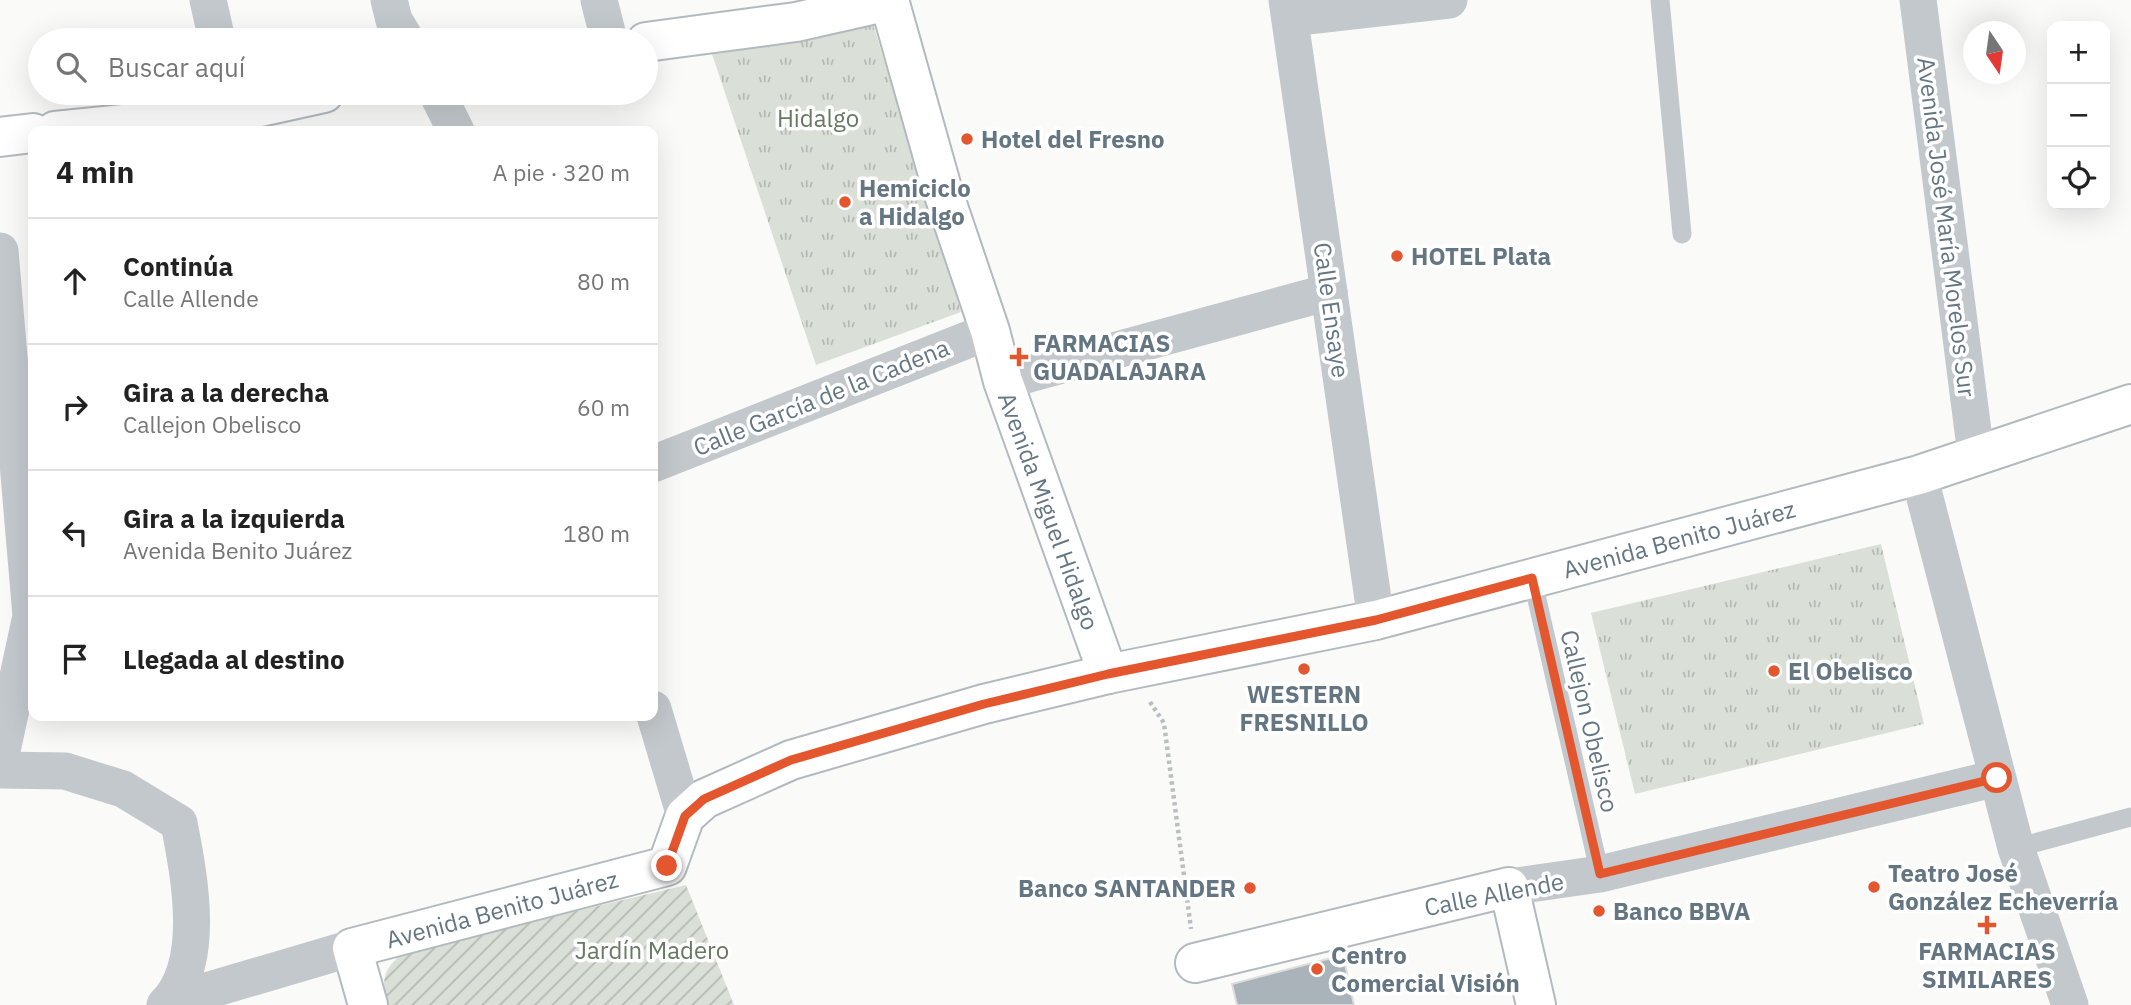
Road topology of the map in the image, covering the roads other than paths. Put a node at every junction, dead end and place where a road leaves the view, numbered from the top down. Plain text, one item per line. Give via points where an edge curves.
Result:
1 (208, 0) edge
2 (389, 0) edge
3 (599, 0) edge
4 (891, 0) edge
5 (1449, 0) edge
6 (1660, 0) edge
7 (1918, 0) edge
8 (1288, 9) edge
9 (214, 28) edge
10 (399, 28) edge
11 (605, 28) edge
12 (658, 41) edge
13 (218, 105) edge
14 (443, 105) edge
15 (86, 126) edge
16 (454, 126) edge
17 (28, 134) edge
18 (0, 137) edge
19 (1682, 233) dead end
20 (0, 251) edge
21 (1329, 292) junction
22 (990, 331) junction
23 (1003, 382) junction
24 (2131, 404) edge
25 (1976, 455) junction
26 (658, 462) edge
27 (1919, 475) junction
28 (1532, 578) junction
29 (21, 618) edge
30 (1376, 620) junction
31 (1108, 674) junction
32 (657, 721) edge
33 (0, 760) edge
34 (0, 770) edge
35 (1997, 778) junction
36 (685, 816) junction
37 (2131, 817) edge
38 (2016, 848) junction
39 (1600, 874) junction
40 (1509, 887) junction
41 (352, 948) junction
42 (1195, 963) road end
43 (167, 1003) edge
44 (368, 1005) edge
45 (1536, 1005) edge
46 (2070, 1005) edge

1 - 9 street
2 - 10 street
3 - 11 street
4 - 12 main road via 796,22
4 - 22 main road, Avenida Miguel Hidalgo via 943,192
5 - 8 street
6 - 19 lane
7 - 25 street, Avenida José María Morelos Sur
8 - 21 street, Calle Ensaye
13 - 15 main road
14 - 16 street
17 - 18 main road
20 - 29 street
21 - 23 street
21 - 30 street, Calle Ensaye
22 - 23 main road, Avenida Miguel Hidalgo
22 - 26 street, Calle García de la Cadena
23 - 31 main road, Avenida Miguel Hidalgo
24 - 25 main road, Avenida Benito Juárez
25 - 27 main road, Avenida Benito Juárez
27 - 28 main road, Avenida Benito Juárez
27 - 35 street
28 - 30 main road, Avenida Benito Juárez
28 - 39 lane, Callejon Obelisco
29 - 33 street
30 - 31 main road, Avenida Benito Juárez
31 - 36 main road, Avenida Benito Juárez via 984,704 791,760 704,799
32 - 36 street
34 - 43 street via 77,775 123,789 179,823 188,869 191,936 185,975
35 - 38 street
35 - 39 street, Calle Allende
36 - 41 main road, Avenida Benito Juárez via 667,866
37 - 38 lane
38 - 46 street
39 - 40 street, Calle Allende
40 - 42 main road, Calle Allende
40 - 45 main road
41 - 43 street, Avenida Benito Juárez
41 - 44 main road

